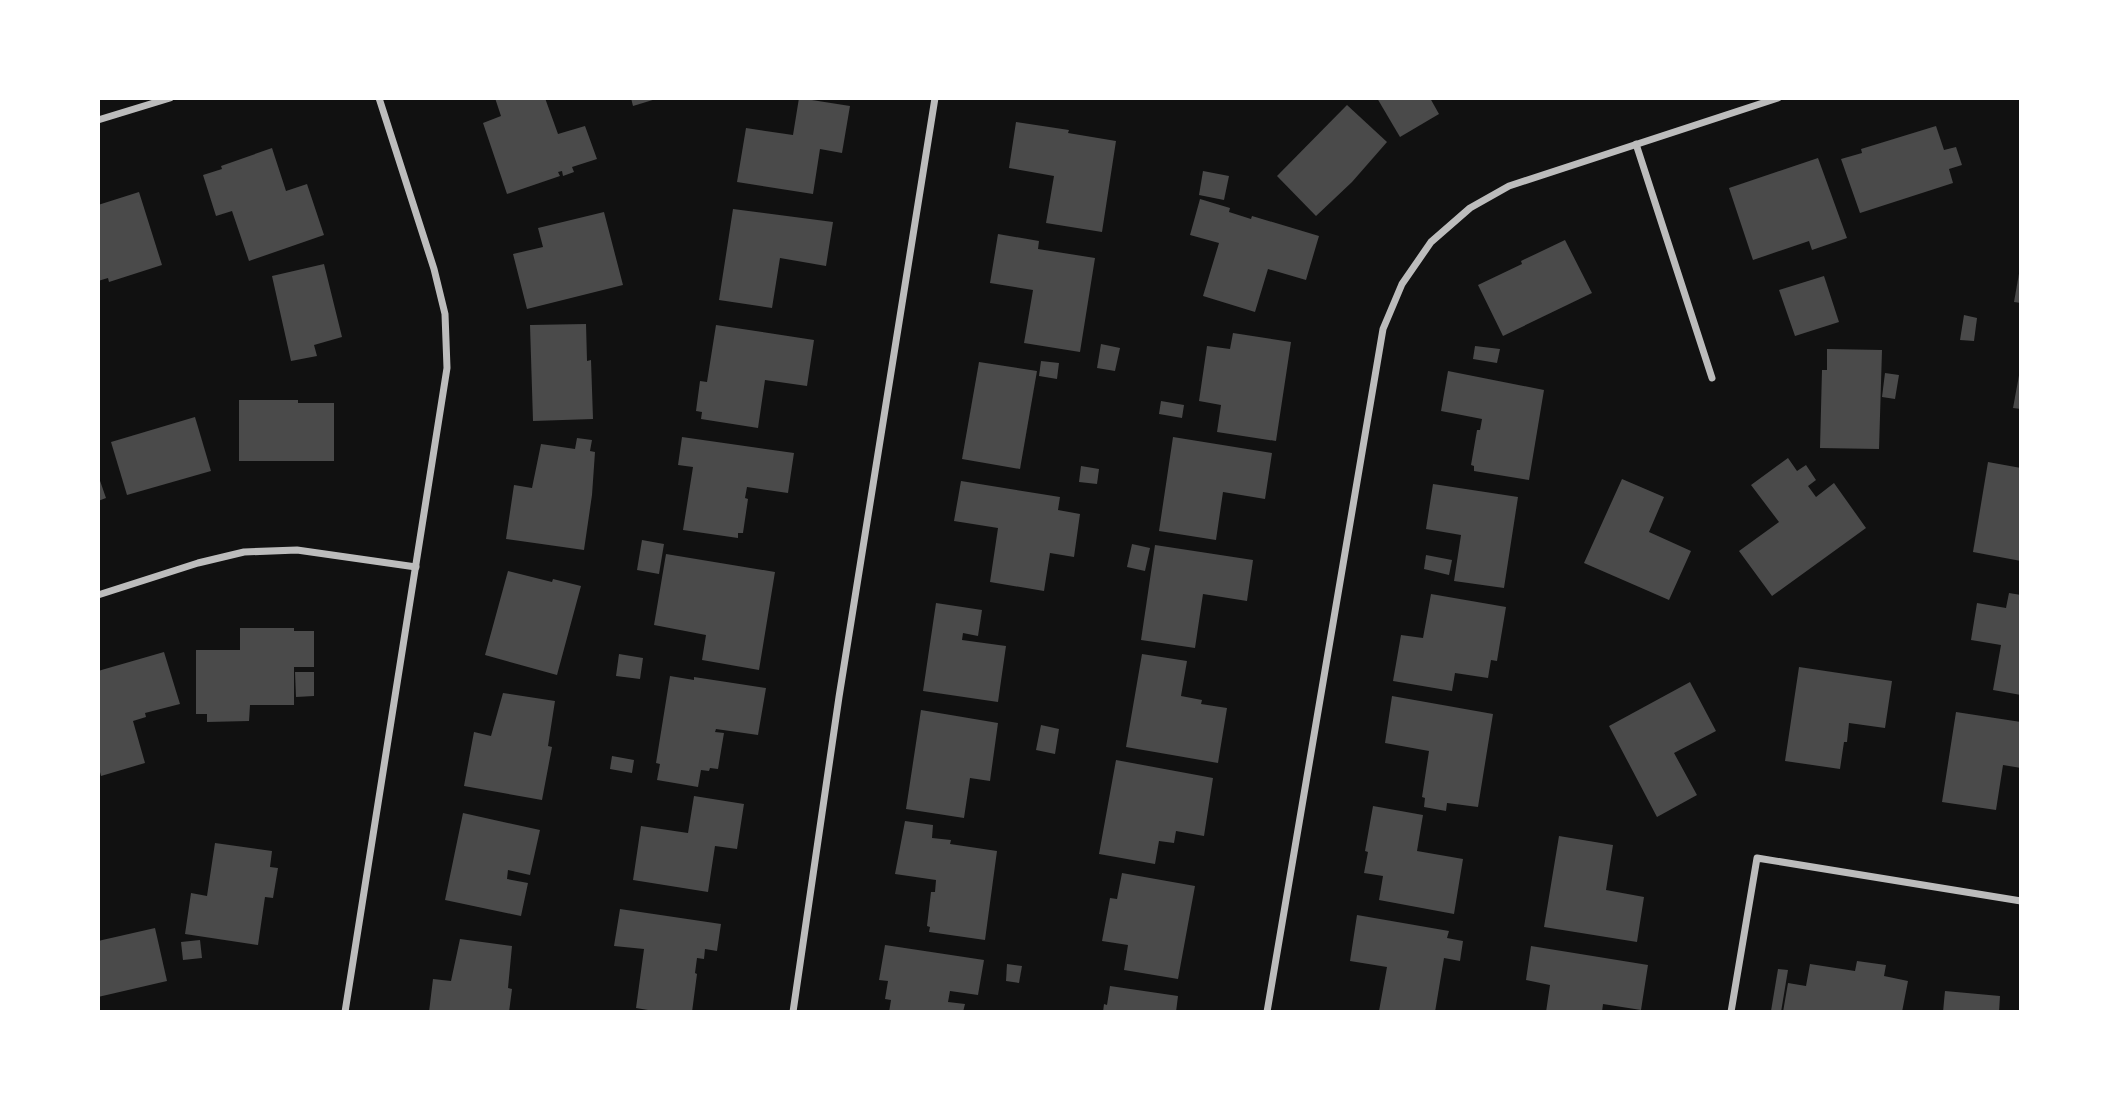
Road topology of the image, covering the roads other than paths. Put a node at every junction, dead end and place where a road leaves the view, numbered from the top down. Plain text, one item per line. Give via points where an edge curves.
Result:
1 (170, 98) edge
2 (379, 98) edge
3 (935, 98) edge
4 (1778, 98) edge
5 (98, 120) edge
6 (1636, 144) junction
7 (1712, 379) dead end
8 (416, 567) junction
9 (98, 595) edge
10 (2021, 901) edge
11 (345, 1012) edge
12 (793, 1012) edge
13 (1267, 1012) edge
14 (1731, 1012) edge

1 - 5 street
2 - 8 street via 444,314 447,368
3 - 12 street
4 - 6 street
6 - 7 street
6 - 13 street via 1509,186 1470,208 1431,242 1402,285 1383,329
8 - 9 street via 297,550 244,552
8 - 11 street
10 - 14 street via 1757,859

